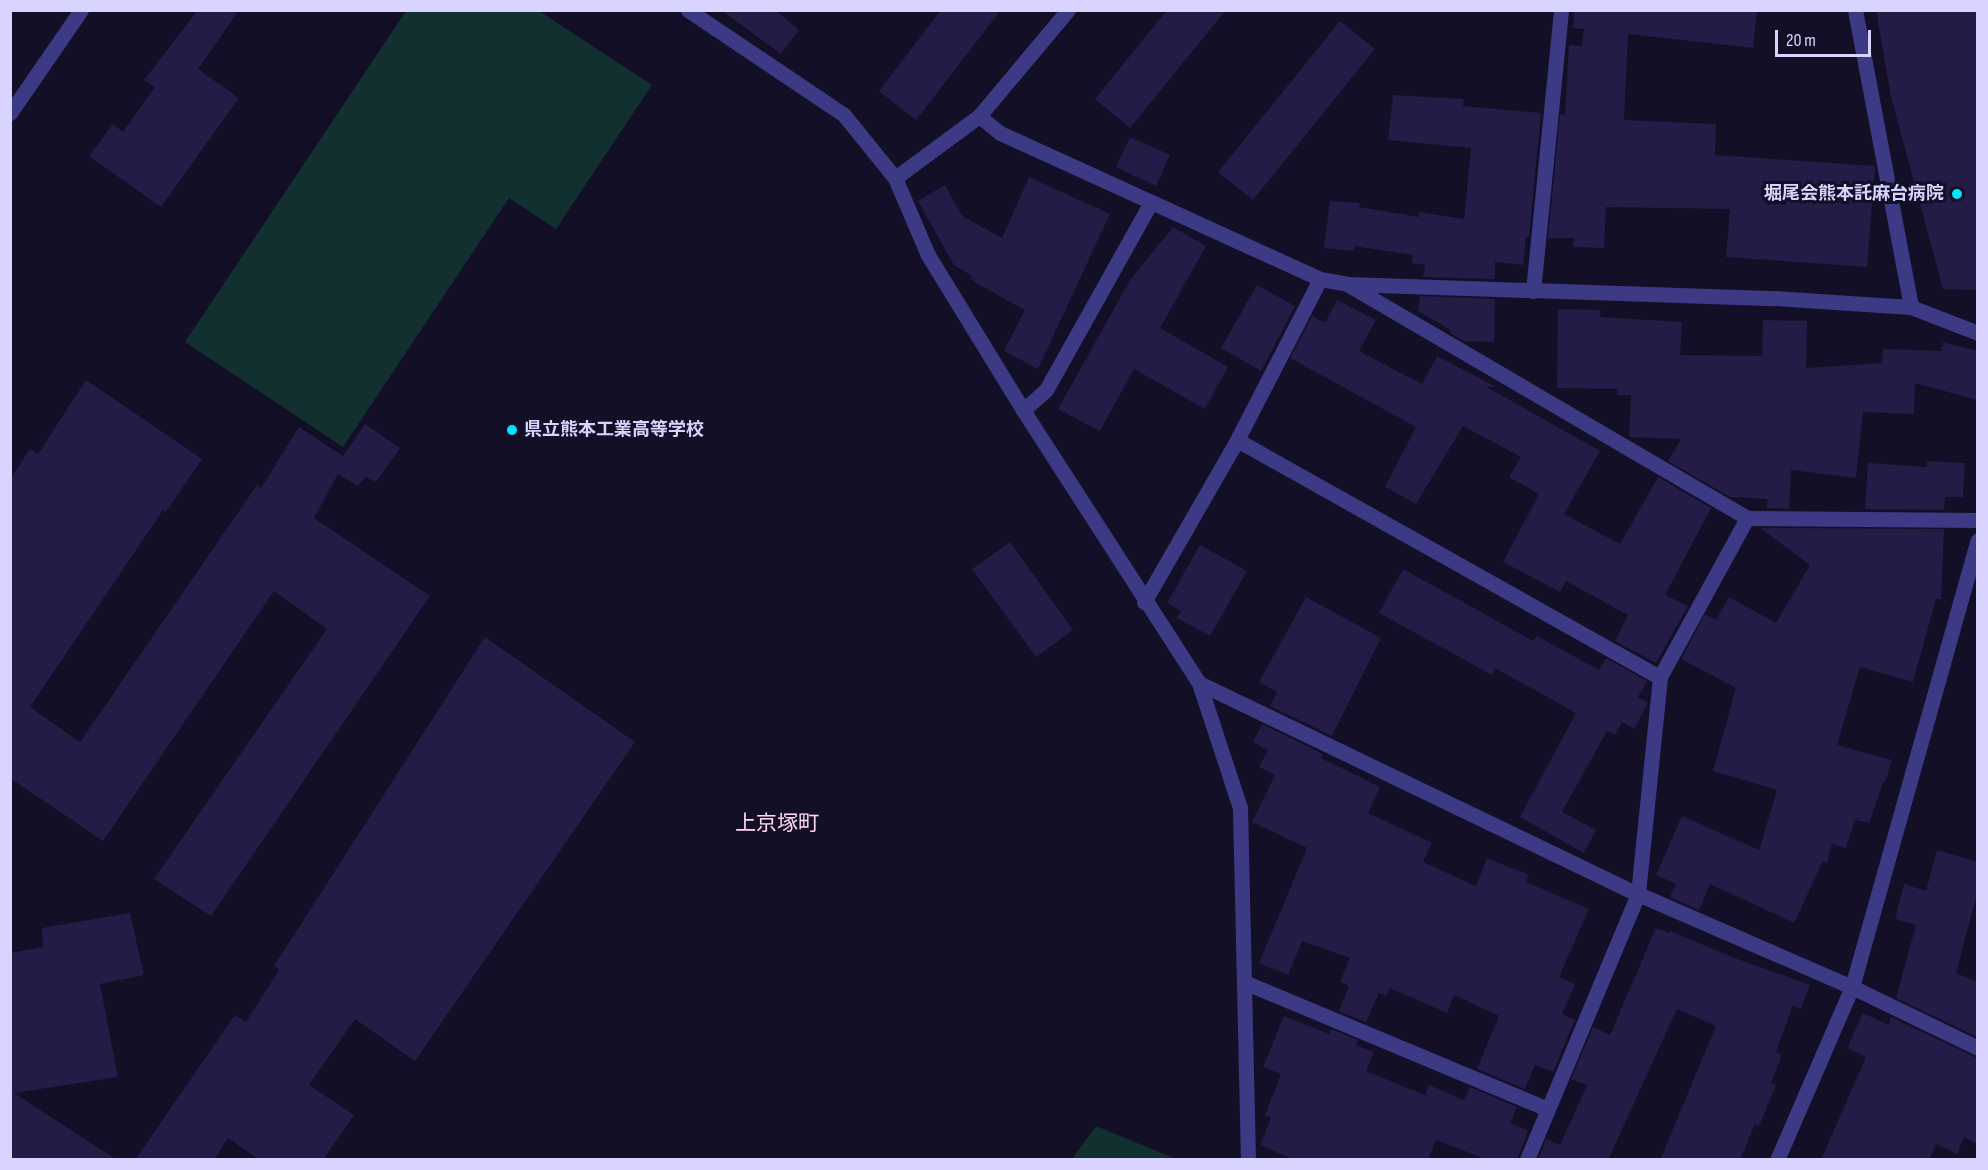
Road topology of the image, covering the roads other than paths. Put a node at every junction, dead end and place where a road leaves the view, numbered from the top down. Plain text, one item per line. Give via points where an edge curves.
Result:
1 (81, 10) edge
2 (688, 10) edge
3 (1068, 10) edge
4 (1561, 10) edge
5 (1855, 10) edge
6 (10, 113) edge
7 (979, 116) junction
8 (895, 178) junction
9 (1152, 202) junction
10 (1320, 279) junction
11 (1347, 284) junction
12 (1533, 291) junction
13 (1911, 307) junction
14 (1977, 333) edge
15 (1023, 410) junction
16 (1237, 440) junction
17 (1747, 518) junction
18 (1977, 520) edge
19 (1977, 540) edge
20 (1144, 602) junction
21 (1660, 676) junction
22 (1199, 683) junction
23 (1638, 894) junction
24 (1244, 982) junction
25 (1852, 987) junction
26 (1977, 1048) edge
27 (1548, 1109) junction
28 (1248, 1160) edge
29 (1527, 1160) edge
30 (1777, 1160) edge

1 - 6 street
2 - 8 street via 844,115
3 - 7 street
4 - 12 street
5 - 13 street
7 - 8 street
7 - 9 street via 1000,134
8 - 15 street via 928,255
9 - 10 street
9 - 15 street via 1046,390
10 - 11 street
10 - 16 street
11 - 12 street
11 - 17 street
12 - 13 street via 1775,298
13 - 14 street
15 - 20 street
16 - 20 street
16 - 21 street
17 - 18 street
17 - 21 street
19 - 25 street
20 - 22 street
21 - 23 street
22 - 23 street
22 - 24 street via 1240,808
23 - 25 street
23 - 27 street
24 - 27 street
24 - 28 street
25 - 26 street
25 - 30 street
27 - 29 street

